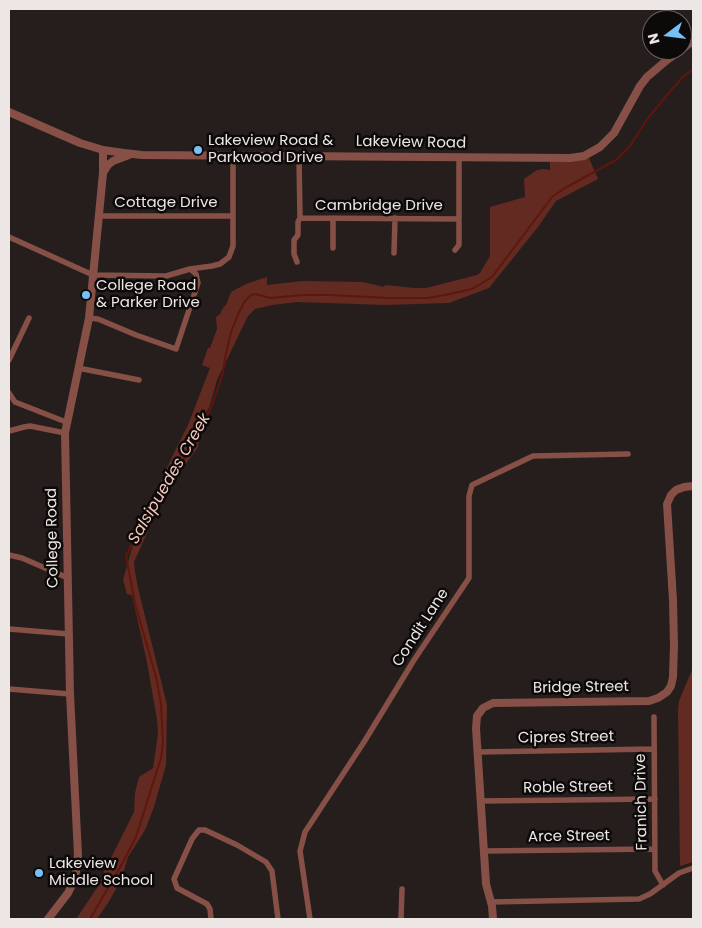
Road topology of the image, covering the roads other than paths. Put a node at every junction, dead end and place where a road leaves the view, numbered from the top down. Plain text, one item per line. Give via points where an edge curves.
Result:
1 (667, 60) edge
2 (9, 112) edge
3 (104, 150) junction
4 (133, 154) junction
5 (233, 155) junction
6 (299, 157) junction
7 (459, 158) junction
8 (103, 173) junction
9 (98, 216) junction
10 (233, 216) junction
11 (300, 218) junction
12 (333, 218) junction
13 (395, 218) junction
14 (459, 219) junction
15 (10, 240) edge
16 (333, 248) dead end
17 (455, 250) dead end
18 (394, 253) dead end
19 (297, 262) dead end
20 (208, 267) junction
21 (190, 269) junction
22 (93, 275) junction
23 (197, 287) junction
24 (29, 318) dead end
25 (89, 318) junction
26 (9, 360) edge
27 (78, 368) junction
28 (139, 380) dead end
29 (9, 393) edge
30 (66, 422) junction
31 (9, 431) edge
32 (65, 433) junction
33 (628, 454) dead end
34 (693, 486) edge
35 (9, 555) edge
36 (68, 578) junction
37 (9, 629) edge
38 (69, 634) junction
39 (9, 689) edge
40 (70, 694) junction
41 (654, 717) dead end
42 (654, 750) junction
43 (478, 752) junction
44 (654, 799) junction
45 (481, 801) junction
46 (655, 849) junction
47 (484, 851) junction
48 (693, 868) edge
49 (663, 885) junction
50 (402, 889) dead end
51 (490, 902) junction
52 (48, 919) edge
53 (211, 919) edge
54 (278, 919) edge
55 (310, 919) edge
56 (401, 919) edge
57 (493, 919) edge

1 - 7 street, Lakeview Road via 640,86 614,132 600,147 584,156
2 - 3 street, Lakeview Road
3 - 4 street, Lakeview Road
3 - 8 street, College Road
4 - 5 street, Lakeview Road
4 - 8 street via 113,161
5 - 6 street, Lakeview Road
5 - 10 street
6 - 7 street, Lakeview Road
6 - 11 street
7 - 14 street
8 - 9 street, College Road
9 - 10 street, Cottage Drive
9 - 22 street, College Road
10 - 20 street via 231,254 224,262
11 - 12 street, Cambridge Drive
11 - 19 street via 298,235 294,240
12 - 13 street, Cambridge Drive
12 - 16 street
13 - 14 street, Cambridge Drive
13 - 18 street
14 - 17 street via 459,245
15 - 22 street
20 - 21 street
20 - 23 street via 202,271
21 - 22 street via 166,276
21 - 23 street via 197,277
22 - 25 street, College Road
23 - 25 street via 176,349
24 - 26 street
25 - 27 street, College Road
27 - 28 street
27 - 30 street, College Road
29 - 30 street via 14,402
30 - 32 street, College Road
31 - 32 street via 30,426
32 - 36 street, College Road
33 - 55 street, Condit Lane via 533,456 472,485 469,496 469,578 305,832 300,851
34 - 43 street, Bridge Street via 676,490 667,504 674,646 673,677 667,692 648,701 491,704 478,716
35 - 36 street
36 - 38 street, College Road
37 - 38 street
38 - 40 street, College Road
39 - 40 street
40 - 52 street, College Road via 78,855 75,879
41 - 42 street, Franich Drive
42 - 43 street, Cipres Street
42 - 44 street, Franich Drive
43 - 45 street, Bridge Street
44 - 45 street, Roble Street
44 - 46 street, Franich Drive
45 - 47 street, Bridge Street
46 - 47 street, Arce Street
46 - 49 street, Franich Drive via 655,871
47 - 51 street, Bridge Street
48 - 49 street via 679,873
49 - 51 street via 639,899
50 - 56 street
51 - 57 street, Bridge Street
53 - 54 street via 206,904 177,888 174,879 199,830 237,845 266,862 272,871

